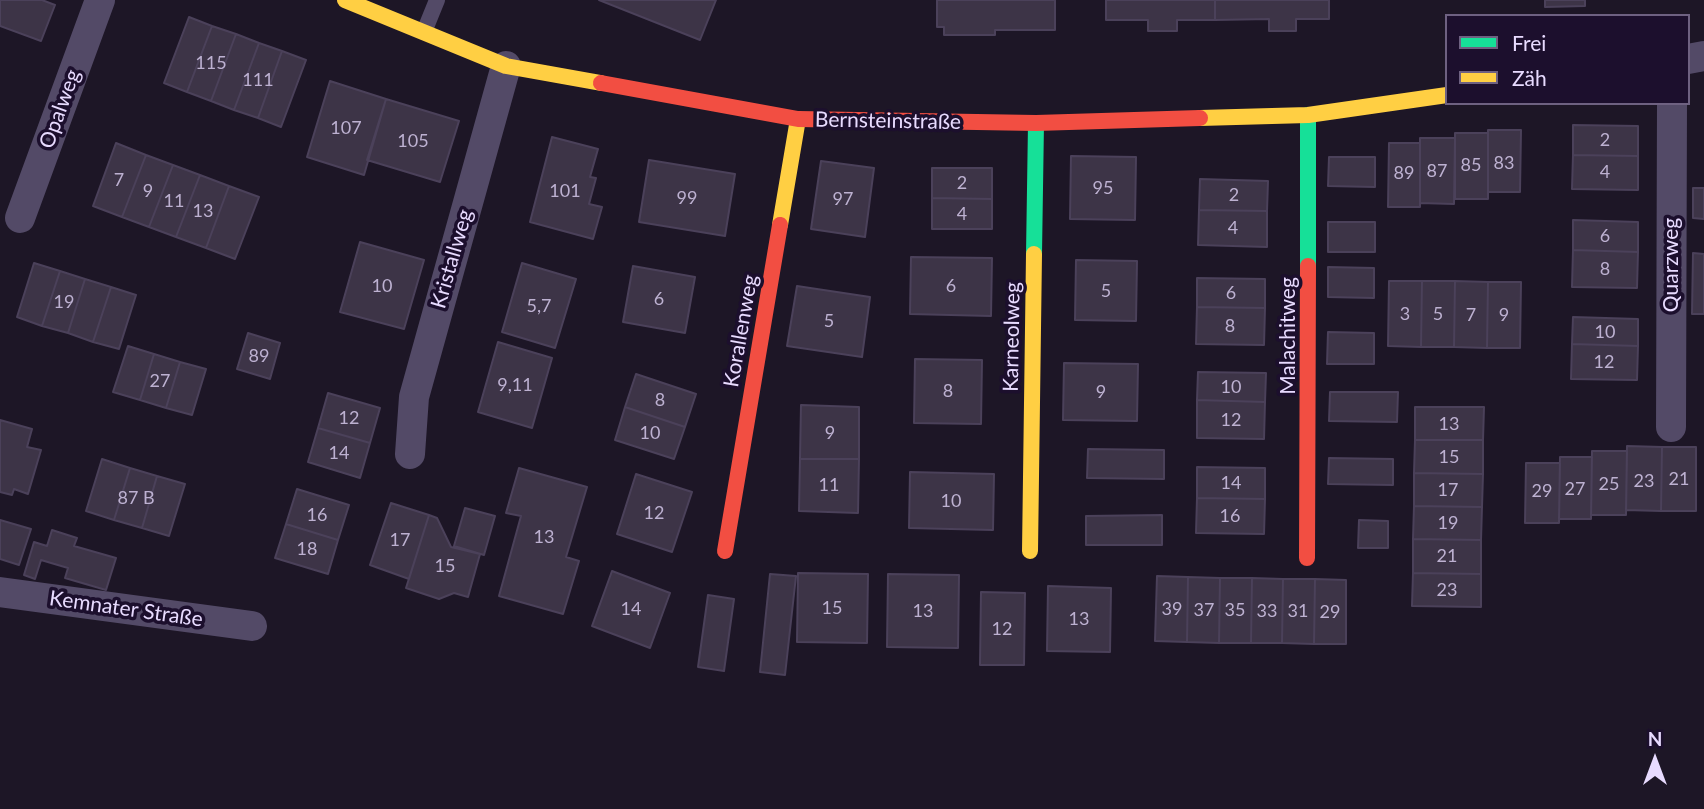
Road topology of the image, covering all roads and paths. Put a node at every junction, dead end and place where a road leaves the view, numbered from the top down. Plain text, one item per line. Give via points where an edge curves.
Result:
1 (100, 0) edge
2 (345, 0) edge
3 (437, 0) edge
4 (424, 32) junction
5 (506, 66) junction
6 (1445, 94) edge
7 (1672, 105) edge
8 (1308, 115) junction
9 (798, 119) junction
10 (1036, 124) junction
11 (20, 218) dead end
12 (1671, 427) dead end
13 (410, 454) dead end
14 (725, 551) dead end
15 (1030, 551) dead end
16 (1307, 558) dead end
17 (0, 592) edge
18 (252, 626) dead end

1 - 11 street, Opalweg
2 - 4 street, Bernsteinstraße
3 - 4 lane
4 - 5 street, Bernsteinstraße
5 - 9 street, Bernsteinstraße
5 - 13 street, Kristallweg via 414,397
6 - 8 street, Bernsteinstraße
7 - 12 street, Quarzweg
8 - 10 street, Bernsteinstraße
8 - 16 street, Malachitweg
9 - 10 street, Bernsteinstraße
9 - 14 street, Korallenweg
10 - 15 street, Karneolweg
17 - 18 street, Kemnater Straße

